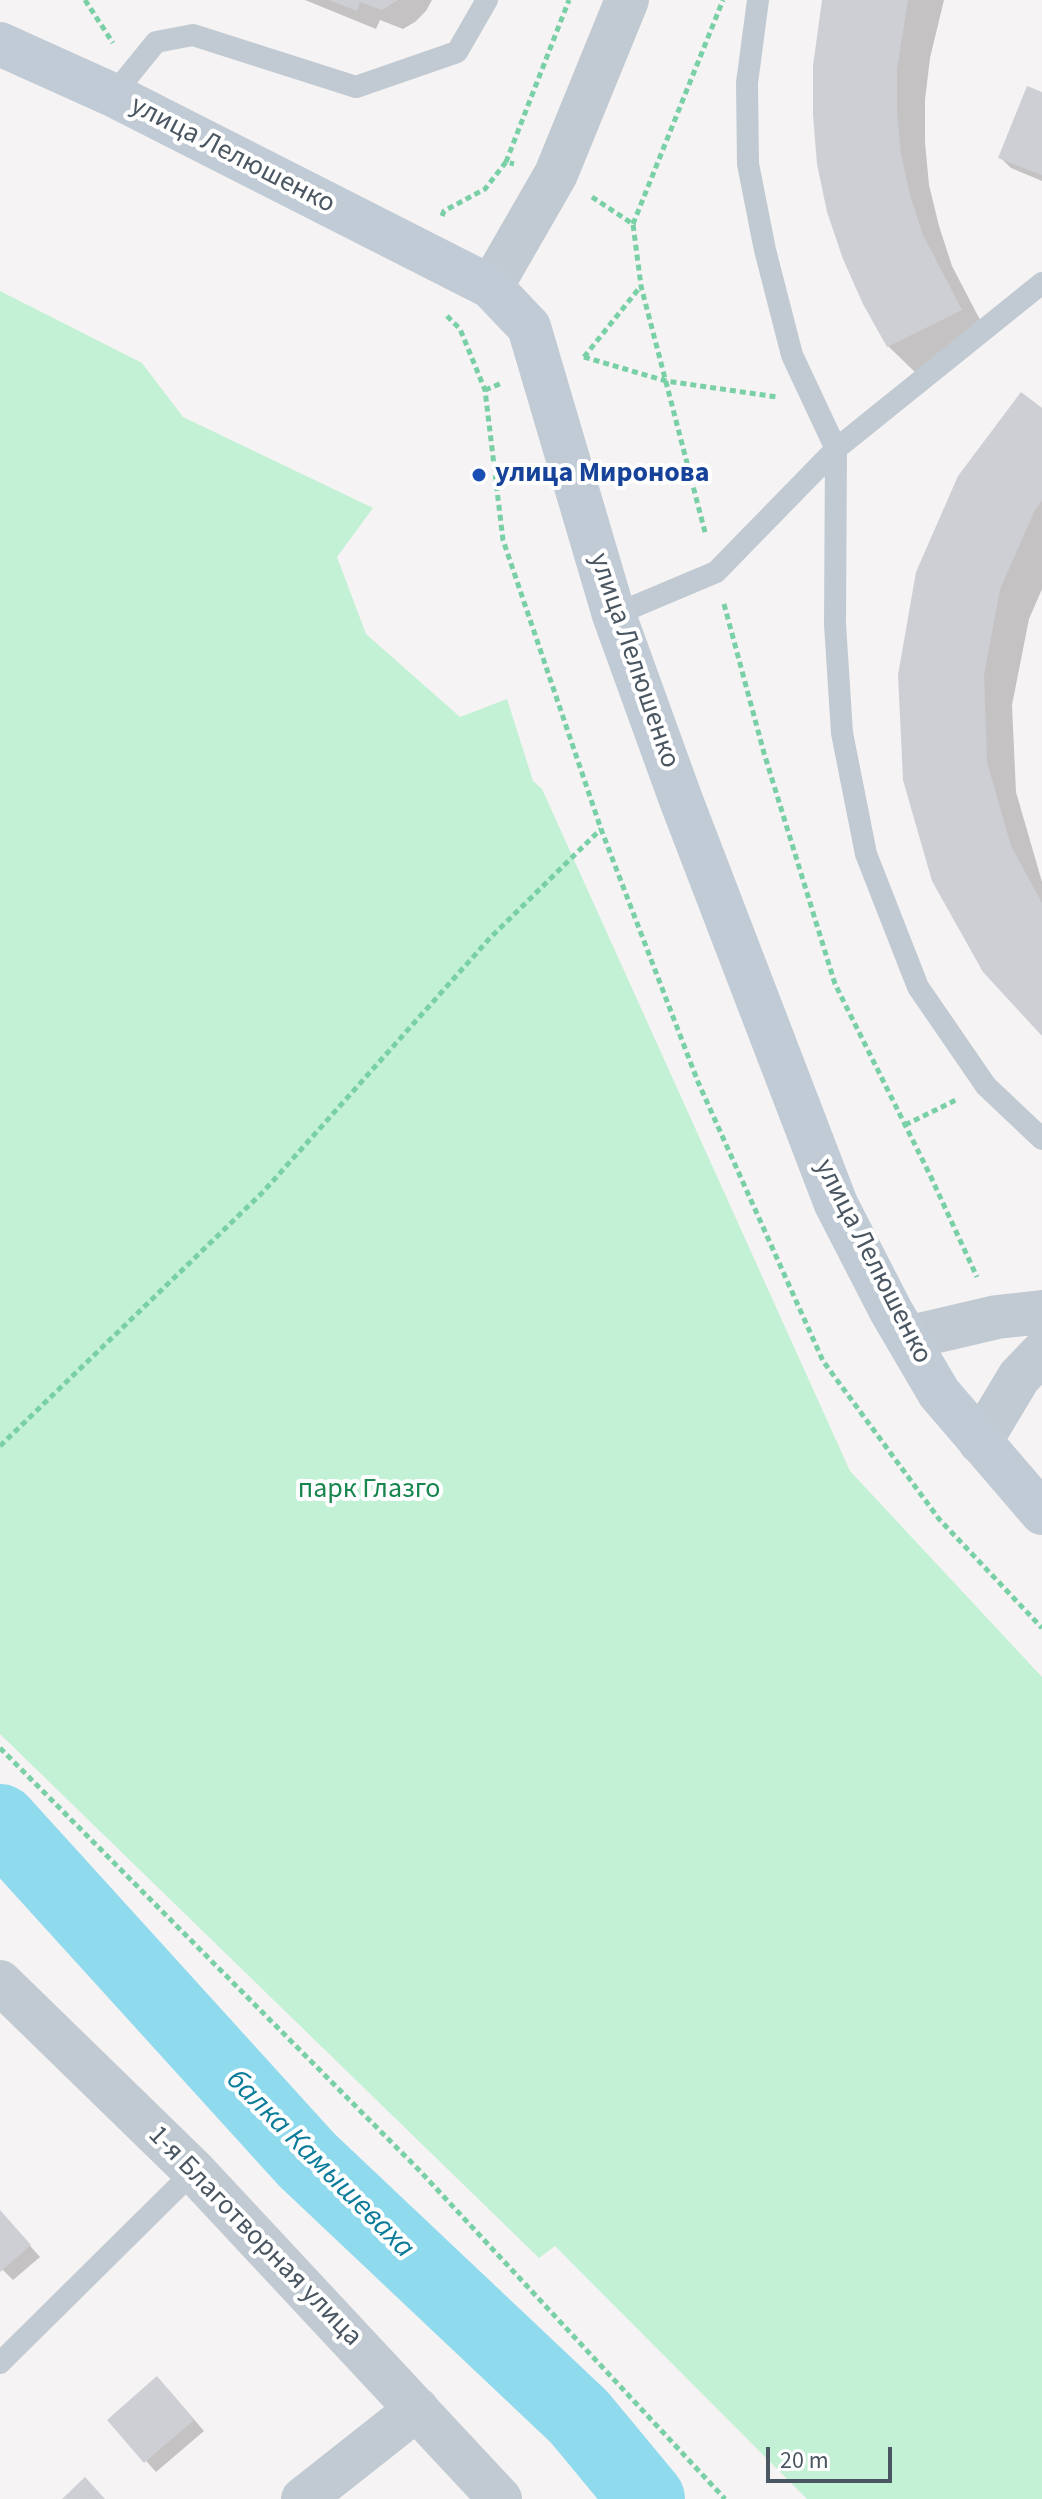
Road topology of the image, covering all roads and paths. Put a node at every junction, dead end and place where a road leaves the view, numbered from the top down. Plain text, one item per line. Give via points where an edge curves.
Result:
1 (85, 0) edge
2 (487, 0) edge
3 (569, 0) edge
4 (627, 0) edge
5 (723, 0) edge
6 (758, 0) edge
7 (0, 44) edge
8 (122, 84) junction
9 (506, 162) junction
10 (556, 174) junction
11 (633, 224) junction
12 (429, 255) junction
13 (641, 286) junction
14 (491, 287) junction
15 (1038, 295) edge
16 (584, 357) junction
17 (542, 369) junction
18 (666, 381) junction
19 (485, 390) junction
20 (814, 402) junction
21 (836, 449) junction
22 (716, 572) junction
23 (614, 615) junction
24 (601, 829) junction
25 (986, 1086) junction
26 (905, 1125) junction
27 (1042, 1139) edge
28 (1042, 1312) edge
29 (997, 1317) junction
30 (907, 1338) junction
31 (1042, 1353) edge
32 (980, 1442) junction
33 (0, 1446) edge
34 (1042, 1513) edge
35 (1042, 1628) edge
36 (0, 1748) edge
37 (0, 1982) edge
38 (194, 2171) junction
39 (0, 2363) edge
40 (417, 2409) junction
41 (303, 2499) edge
42 (500, 2499) edge
43 (725, 2499) edge

1 - 8 path
2 - 8 lane via 457,52 356,87 193,35 156,42
3 - 9 path
4 - 10 street
5 - 11 path
6 - 20 lane via 747,83 748,164 792,355
7 - 8 street, улица Лелюшенко
8 - 12 street, улица Лелюшенко
9 - 10 path
9 - 12 path via 485,189 444,211
10 - 11 path
10 - 14 street
11 - 13 path
12 - 14 street, улица Лелюшенко
12 - 19 path via 416,284 460,329
13 - 16 path
13 - 18 path
14 - 17 street, улица Лелюшенко via 529,327
15 - 21 lane
16 - 17 path
16 - 18 path
17 - 19 path
17 - 23 street, улица Лелюшенко
18 - 20 path
18 - 22 path
19 - 24 path via 503,540
20 - 21 lane
21 - 22 lane
21 - 25 lane via 835,624 842,733 866,854 918,987
22 - 23 lane
22 - 26 path via 764,753 835,984
23 - 30 street, улица Лелюшенко via 836,1204
24 - 33 path via 490,938 263,1192
24 - 35 path via 698,1082 823,1361 939,1519
25 - 26 path
25 - 27 lane
26 - 29 path
28 - 29 street
29 - 30 street
30 - 32 street, улица Лелюшенко via 939,1393
31 - 32 street via 1019,1377
32 - 34 street, улица Лелюшенко
36 - 43 path via 419,2170
37 - 38 street, 1-я Благотворная улица
38 - 39 lane
38 - 40 street, 1-я Благотворная улица
40 - 41 street
40 - 42 street, 1-я Благотворная улица

